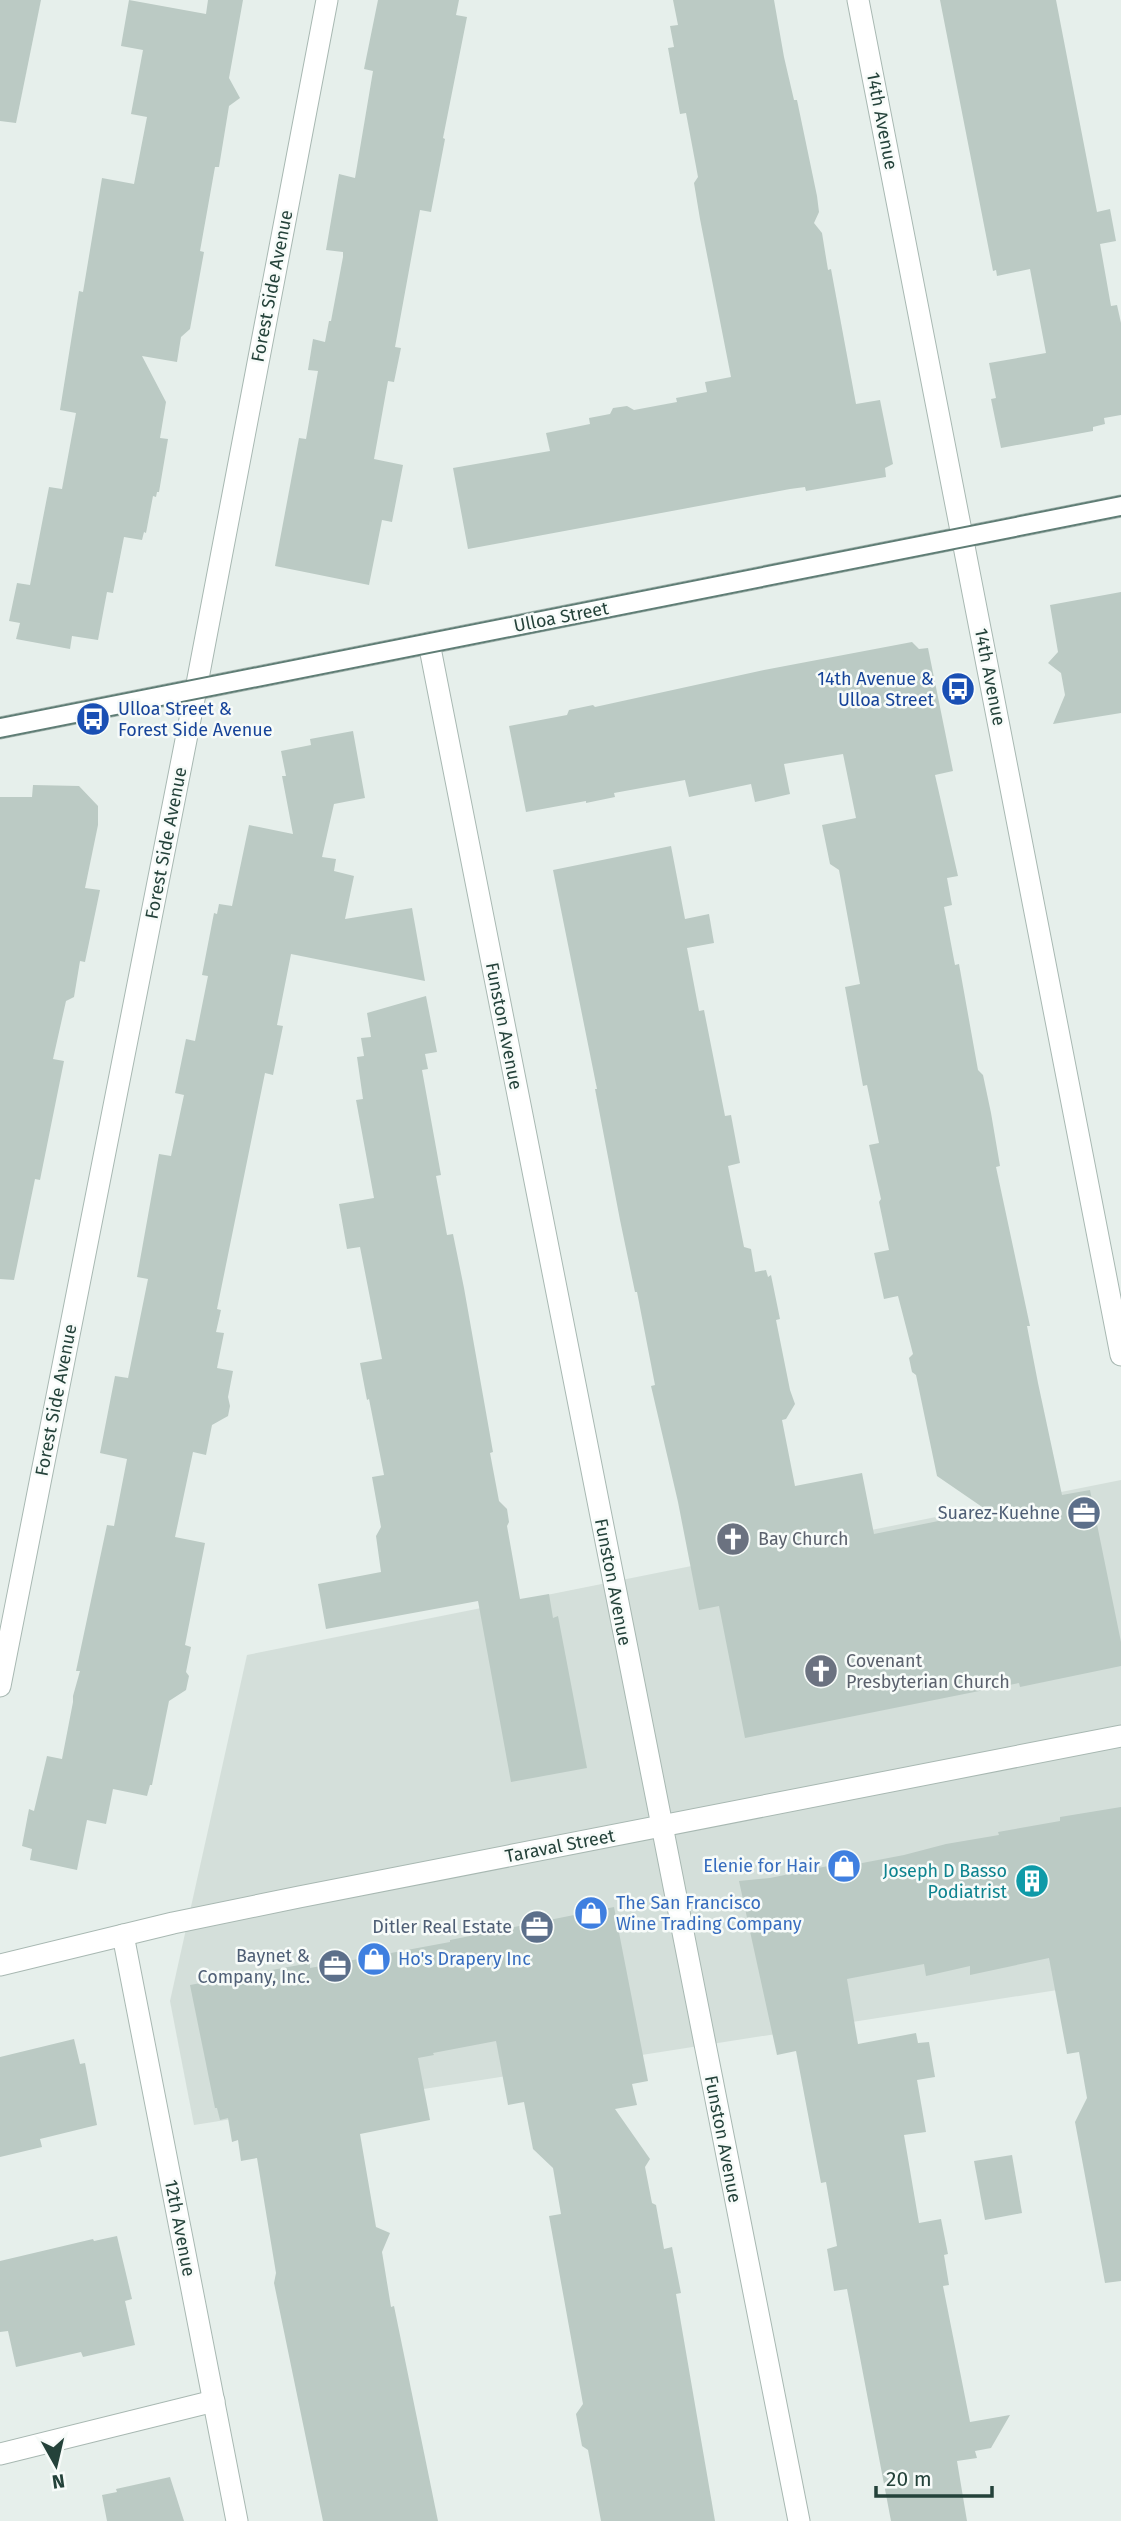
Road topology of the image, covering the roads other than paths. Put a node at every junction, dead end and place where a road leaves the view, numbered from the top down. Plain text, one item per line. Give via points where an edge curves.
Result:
1 (327, 0) edge
2 (858, 0) edge
3 (1121, 506) edge
4 (963, 537) junction
5 (429, 643) junction
6 (196, 689) junction
7 (0, 727) edge
8 (1121, 1354) edge
9 (0, 1686) edge
10 (1121, 1736) edge
11 (662, 1826) junction
12 (123, 1935) junction
13 (0, 1965) edge
14 (214, 2401) junction
15 (0, 2454) edge
16 (237, 2521) edge
17 (799, 2521) edge

1 - 6 street, Forest Side Avenue
2 - 4 street, 14th Avenue
3 - 4 street, Ulloa Street
4 - 5 street, Ulloa Street
4 - 8 street, 14th Avenue
5 - 6 street, Ulloa Street
5 - 11 street, Funston Avenue
6 - 7 street, Ulloa Street
6 - 9 street, Forest Side Avenue
10 - 11 street, Taraval Street
11 - 12 street, Taraval Street
11 - 17 street, Funston Avenue
12 - 13 street, Taraval Street
12 - 14 street, 12th Avenue
14 - 15 street
14 - 16 street, 12th Avenue

